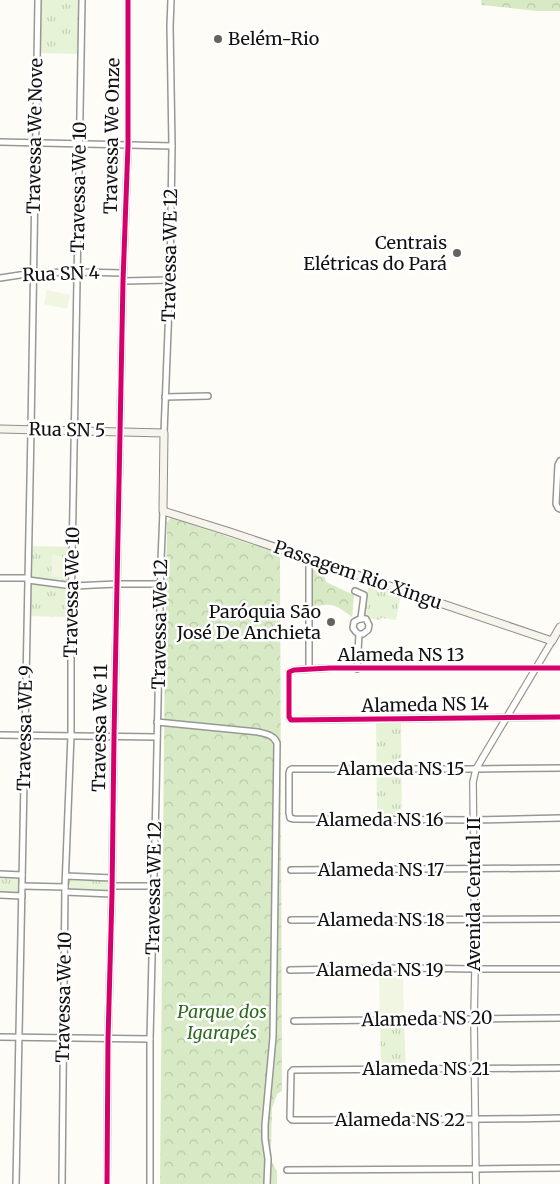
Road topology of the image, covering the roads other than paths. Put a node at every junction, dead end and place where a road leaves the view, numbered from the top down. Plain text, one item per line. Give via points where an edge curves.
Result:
1 (38, 0) edge
2 (82, 0) edge
3 (128, 0) edge
4 (171, 0) edge
5 (0, 142) edge
6 (36, 143) junction
7 (80, 144) junction
8 (128, 145) junction
9 (172, 146) junction
10 (77, 272) junction
11 (33, 273) junction
12 (123, 273) junction
13 (0, 278) edge
14 (170, 280) junction
15 (122, 281) junction
16 (208, 396) dead end
17 (165, 398) junction
18 (0, 429) edge
19 (31, 430) junction
20 (75, 431) junction
21 (120, 432) junction
22 (164, 433) junction
23 (560, 461) edge
24 (558, 508) edge
25 (163, 511) junction
26 (309, 559) junction
27 (0, 578) edge
28 (28, 579) junction
29 (117, 584) junction
30 (161, 584) junction
31 (73, 586) junction
32 (355, 591) dead end
33 (362, 618) junction
34 (560, 627) edge
35 (359, 634) junction
36 (552, 641) junction
37 (357, 668) junction
38 (560, 668) edge
39 (310, 669) junction
40 (536, 669) junction
41 (560, 717) edge
42 (507, 718) junction
43 (290, 719) joint
44 (157, 722) junction
45 (0, 735) edge
46 (25, 735) junction
47 (71, 735) junction
48 (157, 736) junction
49 (114, 737) junction
50 (560, 768) edge
51 (476, 769) junction
52 (290, 818) joint
53 (560, 818) edge
54 (474, 820) junction
55 (560, 868) edge
56 (475, 869) junction
57 (291, 870) dead end
58 (0, 874) edge
59 (22, 874) junction
60 (66, 876) junction
61 (112, 878) junction
62 (22, 886) junction
63 (112, 886) junction
64 (154, 886) junction
65 (65, 890) junction
66 (112, 894) junction
67 (0, 895) edge
68 (22, 896) junction
69 (560, 919) edge
70 (292, 920) dead end
71 (474, 920) junction
72 (560, 968) edge
73 (475, 969) junction
74 (290, 970) dead end
75 (474, 1018) junction
76 (560, 1018) edge
77 (294, 1021) dead end
78 (0, 1037) edge
79 (19, 1037) junction
80 (63, 1038) junction
81 (108, 1039) junction
82 (150, 1039) junction
83 (560, 1068) edge
84 (474, 1069) junction
85 (293, 1070) joint
86 (560, 1118) edge
87 (476, 1120) junction
88 (560, 1168) edge
89 (288, 1170) dead end
90 (476, 1170) junction
91 (16, 1184) edge
92 (62, 1184) edge
93 (107, 1184) edge
94 (150, 1184) edge
95 (267, 1184) edge
96 (476, 1184) edge

1 - 6 street, Travessa We Nove
2 - 7 street, Travessa We 10
3 - 8 street, Travessa We Onze
4 - 9 street, Travessa WE 12
5 - 6 street
6 - 7 street
6 - 11 street, Travessa We Nove
7 - 8 street
7 - 10 street, Travessa We 10
8 - 9 street
8 - 12 street, Travessa We Onze
9 - 14 street, Travessa WE 12
10 - 11 street, Rua SN 4
10 - 12 street, Rua SN 4
10 - 20 street, Travessa We 10
11 - 13 street, Rua SN 4
11 - 19 street, Travessa WE 9
12 - 15 street, Travessa We 11
14 - 15 street, Rua SN 4
14 - 17 street, Travessa WE 12
15 - 21 street, Travessa We 11
16 - 17 street
17 - 22 street, Travessa WE 12
18 - 19 main road, Rua SN 5
19 - 20 main road, Rua SN 5
19 - 28 street, Travessa WE 9
20 - 21 main road, Rua SN 5
20 - 31 street, Travessa We 10
21 - 22 main road, Rua SN 5
21 - 29 street, Travessa We 11
22 - 25 main road, Travessa WE 12
23 - 24 street
25 - 26 main road, Passagem Rio Xingu
25 - 30 street, Travessa We 12
26 - 36 main road, Passagem Rio Xingu
26 - 39 street
27 - 28 street
28 - 31 street
28 - 46 street, Travessa WE 9
29 - 30 street
29 - 31 street
29 - 49 street, Travessa We 11
30 - 44 street, Travessa We 12
31 - 47 street, Travessa We 10
32 - 33 street via 364,595
33 - 35 street via 351,624
33 - 35 street via 369,625 365,633
34 - 36 main road, Avenida Central II
35 - 37 street
36 - 40 street, Avenida Central II
37 - 39 street, Alameda NS 13
37 - 40 street, Alameda NS 13
38 - 40 street, Alameda NS 13
39 - 43 street, Alameda NS 13 via 289,673
40 - 42 street, Avenida Central II
41 - 42 street, Alameda NS 14
42 - 43 street, Alameda NS 14
42 - 51 street, Avenida Central II
44 - 48 street, Travessa We 12
44 - 95 street via 258,732 271,736 277,743 273,1037 265,1125
45 - 46 street
46 - 47 street
46 - 59 street, Travessa WE 9
47 - 49 street
47 - 60 street, Travessa We 10
48 - 49 street
48 - 64 street, Travessa WE 12
49 - 61 street, Travessa We 11
50 - 51 street, Alameda NS 15
51 - 52 street, Alameda NS 15 via 291,770
51 - 54 street, Avenida Central II
52 - 54 street, Alameda NS 16
53 - 54 street, Alameda NS 16
54 - 56 street, Avenida Central II
55 - 56 street, Alameda NS 17
56 - 57 street, Alameda NS 17
56 - 71 street, Avenida Central II
58 - 59 street
59 - 62 street, Travessa WE 9
60 - 61 street
60 - 65 street, Travessa We 10
61 - 63 street, Travessa We 11
62 - 65 street
62 - 68 street, Travessa WE 9
63 - 64 street
63 - 66 street, Travessa We 11
64 - 82 street, Travessa WE 12
65 - 66 street
65 - 80 street, Travessa We 10
66 - 81 street, Travessa We 11
67 - 68 street
68 - 79 street, Travessa WE 9
69 - 71 street, Alameda NS 18
70 - 71 street, Alameda NS 18
71 - 73 street, Avenida Central II
72 - 73 street, Alameda NS 19
73 - 74 street, Alameda NS 19
73 - 75 street, Avenida Central II
75 - 76 street, Alameda NS 20
75 - 77 street, Alameda NS 20
75 - 84 street, Avenida Central II
78 - 79 street
79 - 80 street
79 - 91 street, Travessa WE 9
80 - 81 street
80 - 92 street, Travessa We 10
81 - 82 street
81 - 93 street, Travessa We 11
82 - 94 street
83 - 84 street, Alameda NS 21
84 - 85 street, Alameda NS 21
84 - 87 street, Avenida Central II
85 - 87 street, Alameda NS 22 via 290,1072 289,1108 292,1120
86 - 87 street, Alameda NS 22
87 - 90 street, Avenida Central II
88 - 90 street
89 - 90 street
90 - 96 street, Avenida Central II

